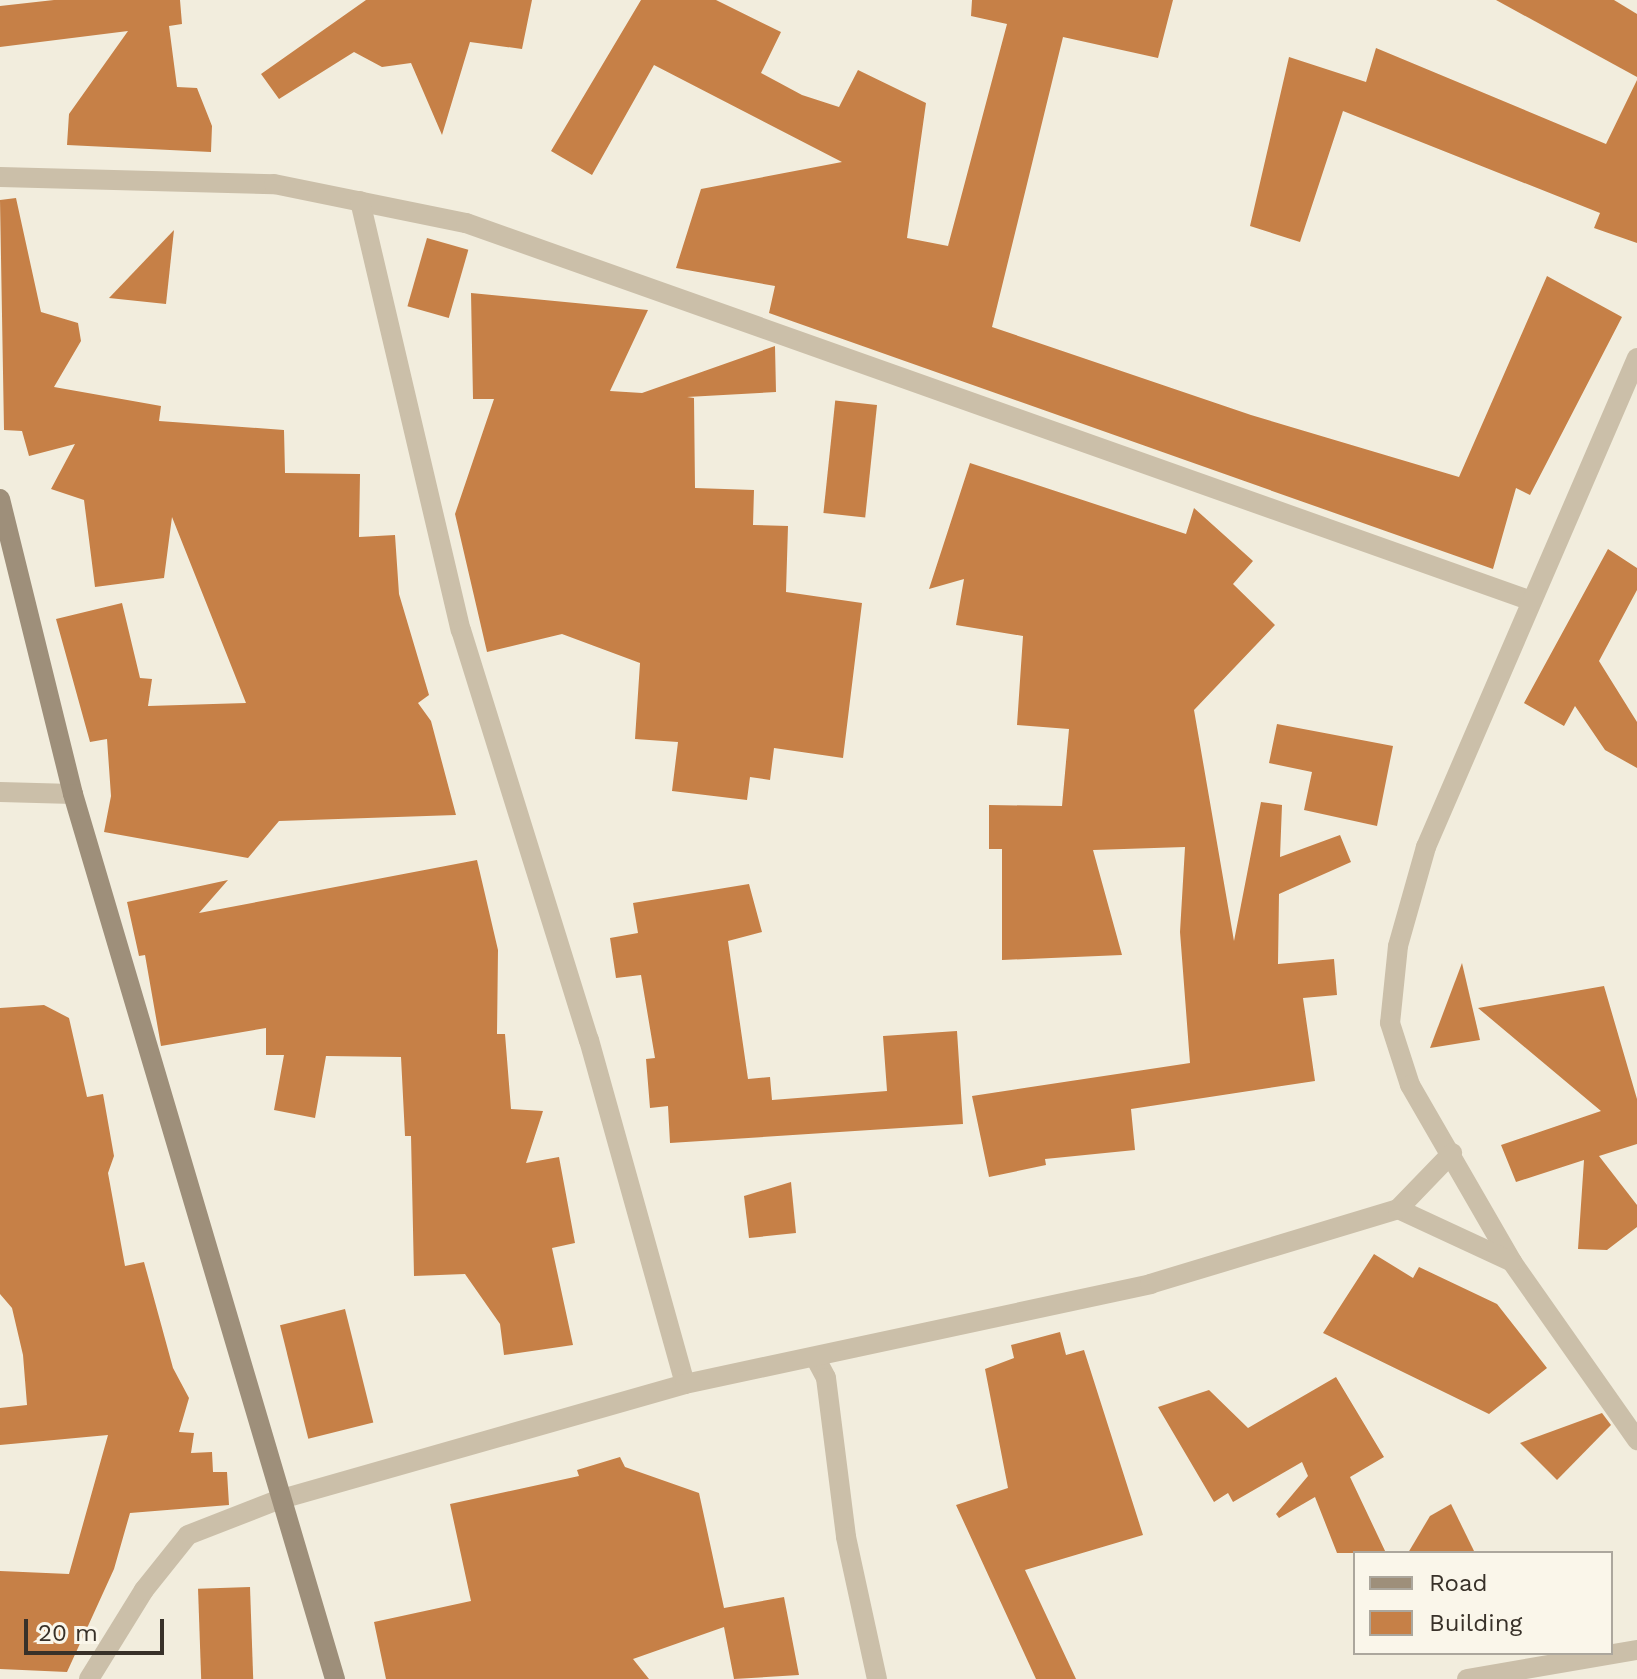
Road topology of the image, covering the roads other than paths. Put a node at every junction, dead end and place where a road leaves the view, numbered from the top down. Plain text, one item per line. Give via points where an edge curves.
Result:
1 (0, 177) edge
2 (360, 201) junction
3 (1637, 358) edge
4 (0, 499) edge
5 (1529, 600) junction
6 (0, 792) edge
7 (73, 794) junction
8 (1452, 1153) junction
9 (1398, 1209) junction
10 (1512, 1262) junction
11 (816, 1359) junction
12 (685, 1384) junction
13 (1637, 1440) edge
14 (278, 1500) junction
15 (1637, 1650) edge
16 (1613, 1654) edge
17 (1608, 1655) edge
18 (89, 1679) edge
19 (335, 1679) edge
20 (877, 1679) edge
21 (1467, 1679) edge

1 - 2 street via 274,184
2 - 5 street via 466,223 582,261 918,387
2 - 12 street via 461,630 589,1040
3 - 5 street
4 - 7 street
5 - 8 street via 1426,847 1398,946 1390,1023 1410,1085
6 - 7 street
7 - 14 street
8 - 9 street
8 - 10 street
9 - 10 street
9 - 11 street via 1150,1284
10 - 13 street
11 - 12 street
11 - 20 street via 826,1378 846,1537
12 - 14 street
14 - 18 street via 188,1535 144,1590
14 - 19 street
15 - 16 street
17 - 21 street

